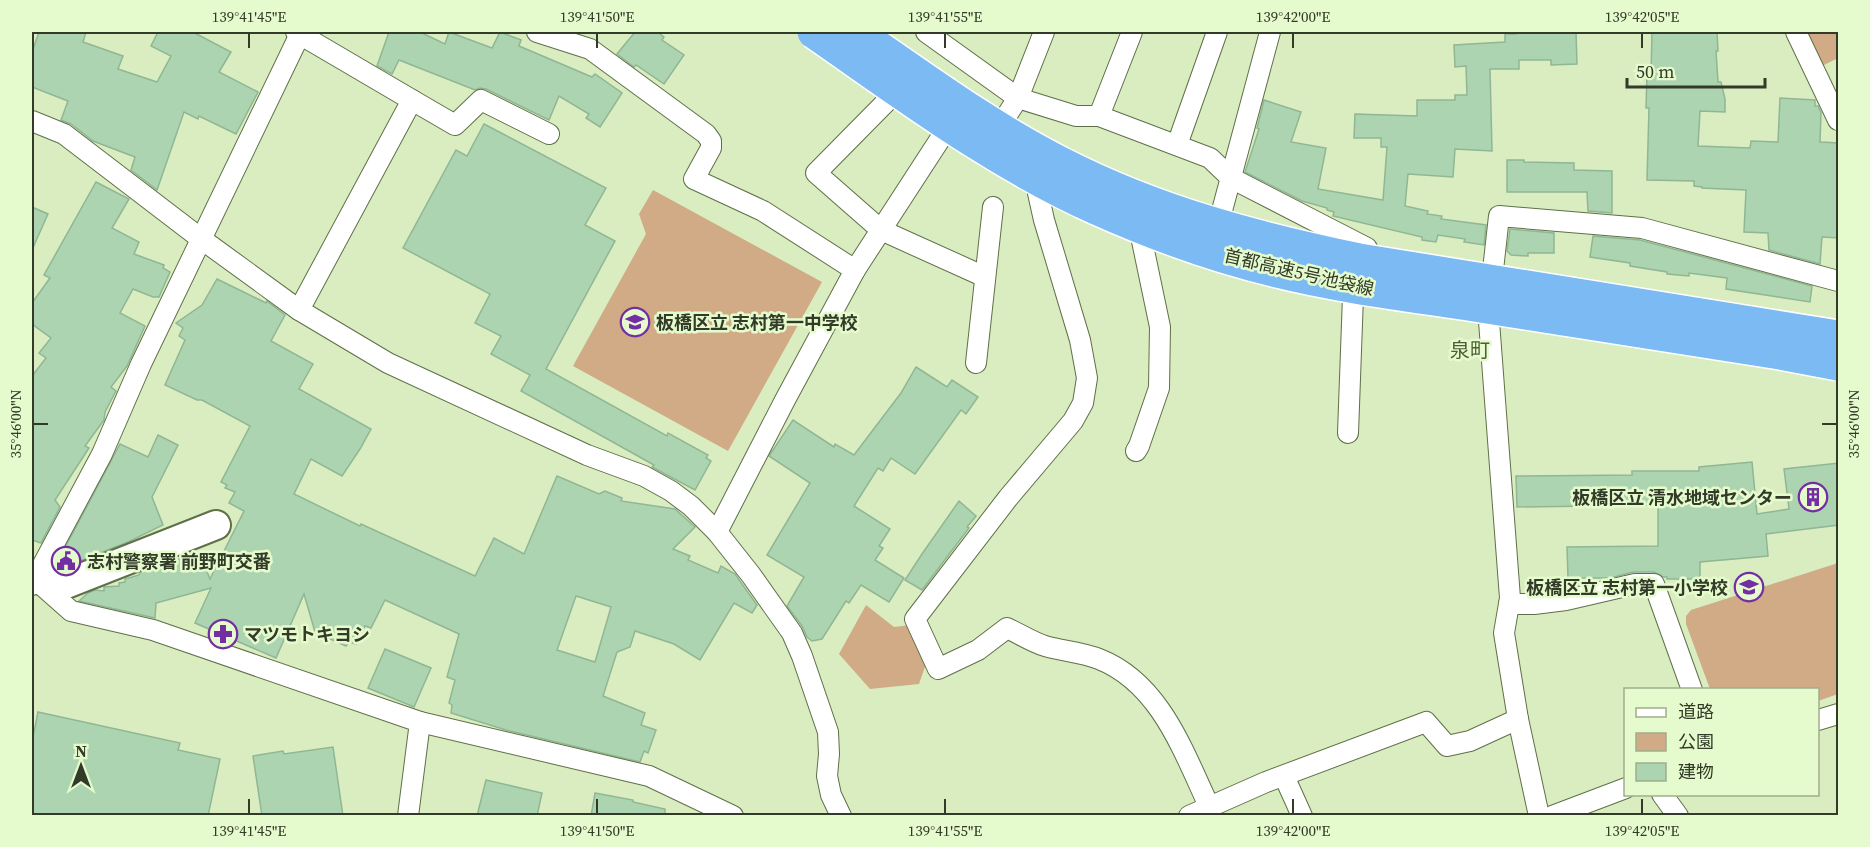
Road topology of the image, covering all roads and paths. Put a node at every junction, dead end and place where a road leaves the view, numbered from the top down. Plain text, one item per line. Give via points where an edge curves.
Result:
1 (299, 32) edge
2 (537, 32) edge
3 (802, 32) edge
4 (814, 32) edge
5 (856, 32) edge
6 (873, 32) edge
7 (926, 32) edge
8 (1044, 32) edge
9 (1132, 32) edge
10 (1216, 32) edge
11 (1270, 32) edge
12 (1796, 32) edge
13 (892, 96) junction
14 (1018, 98) junction
15 (412, 100) junction
16 (1100, 116) junction
17 (1005, 118) junction
18 (1839, 120) edge
19 (32, 121) edge
20 (944, 133) junction
21 (549, 134) dead end
22 (1177, 145) junction
23 (1231, 178) junction
24 (1038, 194) junction
25 (993, 207) dead end
26 (1220, 218) junction
27 (881, 230) junction
28 (201, 238) junction
29 (1142, 241) junction
30 (1367, 248) junction
31 (855, 270) junction
32 (1493, 270) junction
33 (985, 277) junction
34 (1839, 281) edge
35 (1353, 296) junction
36 (299, 310) junction
37 (1489, 320) junction
38 (1839, 326) edge
39 (1839, 337) edge
40 (976, 363) dead end
41 (1839, 364) edge
42 (1839, 377) edge
43 (1348, 433) dead end
44 (1136, 451) dead end
45 (216, 525) dead end
46 (717, 532) junction
47 (33, 579) edge
48 (1509, 604) junction
49 (1691, 688) edge
50 (1839, 714) edge
51 (1518, 719) junction
52 (1819, 720) edge
53 (420, 722) junction
54 (1284, 776) junction
55 (1624, 789) edge
56 (1663, 796) edge
57 (1209, 806) junction
58 (408, 816) edge
59 (733, 816) edge
60 (842, 816) edge
61 (1189, 816) edge
62 (1302, 816) edge
63 (1539, 816) edge
64 (1552, 816) edge
65 (1678, 816) edge

1 - 15 street
1 - 28 street
2 - 31 street via 590,50 706,134 711,148 694,179 763,211
3 - 13 street
4 - 41 highway, 首都高速5号池袋線, bridge via 949,126 1037,179 1097,208 1215,253 1277,271 1355,286
5 - 39 highway, 首都高速5号池袋線, bridge via 960,104 1062,164 1161,207 1224,228 1359,260
6 - 17 street via 921,67
7 - 14 street
8 - 14 street
9 - 16 street
10 - 22 street
11 - 23 street
12 - 18 street
13 - 20 street
13 - 27 street via 816,172
14 - 16 street via 1076,116
14 - 17 street
15 - 21 street via 455,125 481,100
15 - 36 street
16 - 22 street
17 - 26 street via 1130,186
19 - 28 street via 64,134
20 - 24 street
20 - 27 street
22 - 23 street via 1210,158
23 - 26 street
23 - 30 street
24 - 29 street
24 - 57 street via 1080,340 1087,378 1083,403 1073,421 915,619 938,669 978,650 1007,628 1043,645 1098,658 1119,669 1161,711
25 - 33 street
26 - 30 street
27 - 31 street
27 - 33 street
28 - 36 street
28 - 47 street via 102,454
29 - 35 street via 1218,269
29 - 44 street via 1160,327 1159,388
30 - 32 street
31 - 46 street
32 - 34 street via 1499,216 1642,228
32 - 37 street via 1487,295
32 - 38 street
33 - 40 street
35 - 37 street
35 - 43 street
36 - 46 street via 399,368 586,455 644,476 691,506
37 - 42 street
37 - 48 street
45 - 47 street via 66,584
46 - 60 street via 792,633 828,732 827,776
47 - 53 street via 71,611 153,630
48 - 49 street via 1545,603 1635,584 1654,584
48 - 51 street via 1504,633
50 - 52 street
51 - 54 street via 1470,741 1447,746 1426,722
51 - 63 street
53 - 58 street
53 - 59 street via 649,776
54 - 57 street
54 - 62 street
55 - 64 street
56 - 65 street
57 - 61 street

